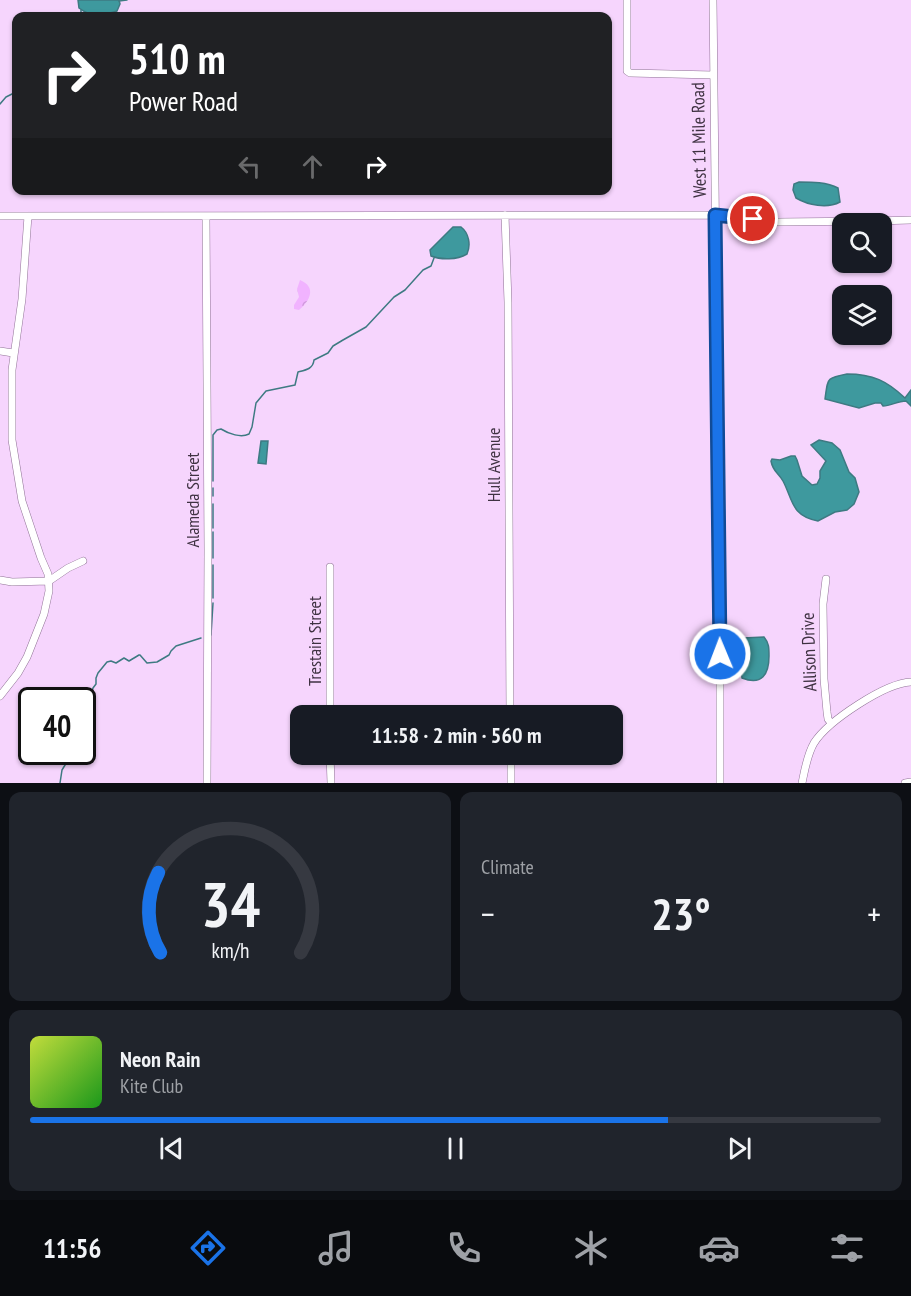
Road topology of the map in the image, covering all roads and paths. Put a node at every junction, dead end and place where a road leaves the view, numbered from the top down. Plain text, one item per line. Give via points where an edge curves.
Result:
1 (627, 0) edge
2 (713, 0) edge
3 (713, 75) junction
4 (505, 215) junction
5 (715, 215) junction
6 (0, 216) edge
7 (28, 216) junction
8 (206, 216) junction
9 (911, 220) edge
10 (0, 351) edge
11 (13, 353) junction
12 (83, 561) dead end
13 (330, 567) dead end
14 (826, 579) dead end
15 (0, 580) edge
16 (49, 581) junction
17 (911, 682) edge
18 (0, 696) edge
19 (330, 705) edge
20 (510, 705) edge
21 (831, 723) junction
22 (330, 765) edge
23 (510, 765) edge
24 (911, 782) edge
25 (207, 783) edge
26 (331, 783) edge
27 (511, 783) edge
28 (720, 783) edge
29 (802, 783) edge
30 (904, 783) edge

1 - 3 street via 627,71
2 - 3 street, West 11 Mile Road
3 - 5 street, West 11 Mile Road
4 - 5 street
4 - 8 street
4 - 20 street, Hull Avenue
5 - 9 street via 778,222
5 - 28 street, West 11 Mile Road
6 - 7 street
7 - 8 street
7 - 11 street via 22,299
8 - 25 street, Alameda Street
10 - 11 street
11 - 16 street via 14,460 22,501
12 - 16 street
13 - 19 street, Trestain Street
14 - 21 street, Allison Drive via 824,679
15 - 16 street
16 - 18 street via 44,614 27,657
17 - 21 street via 888,688
21 - 29 street via 812,745
22 - 26 street
23 - 27 street
24 - 30 street

